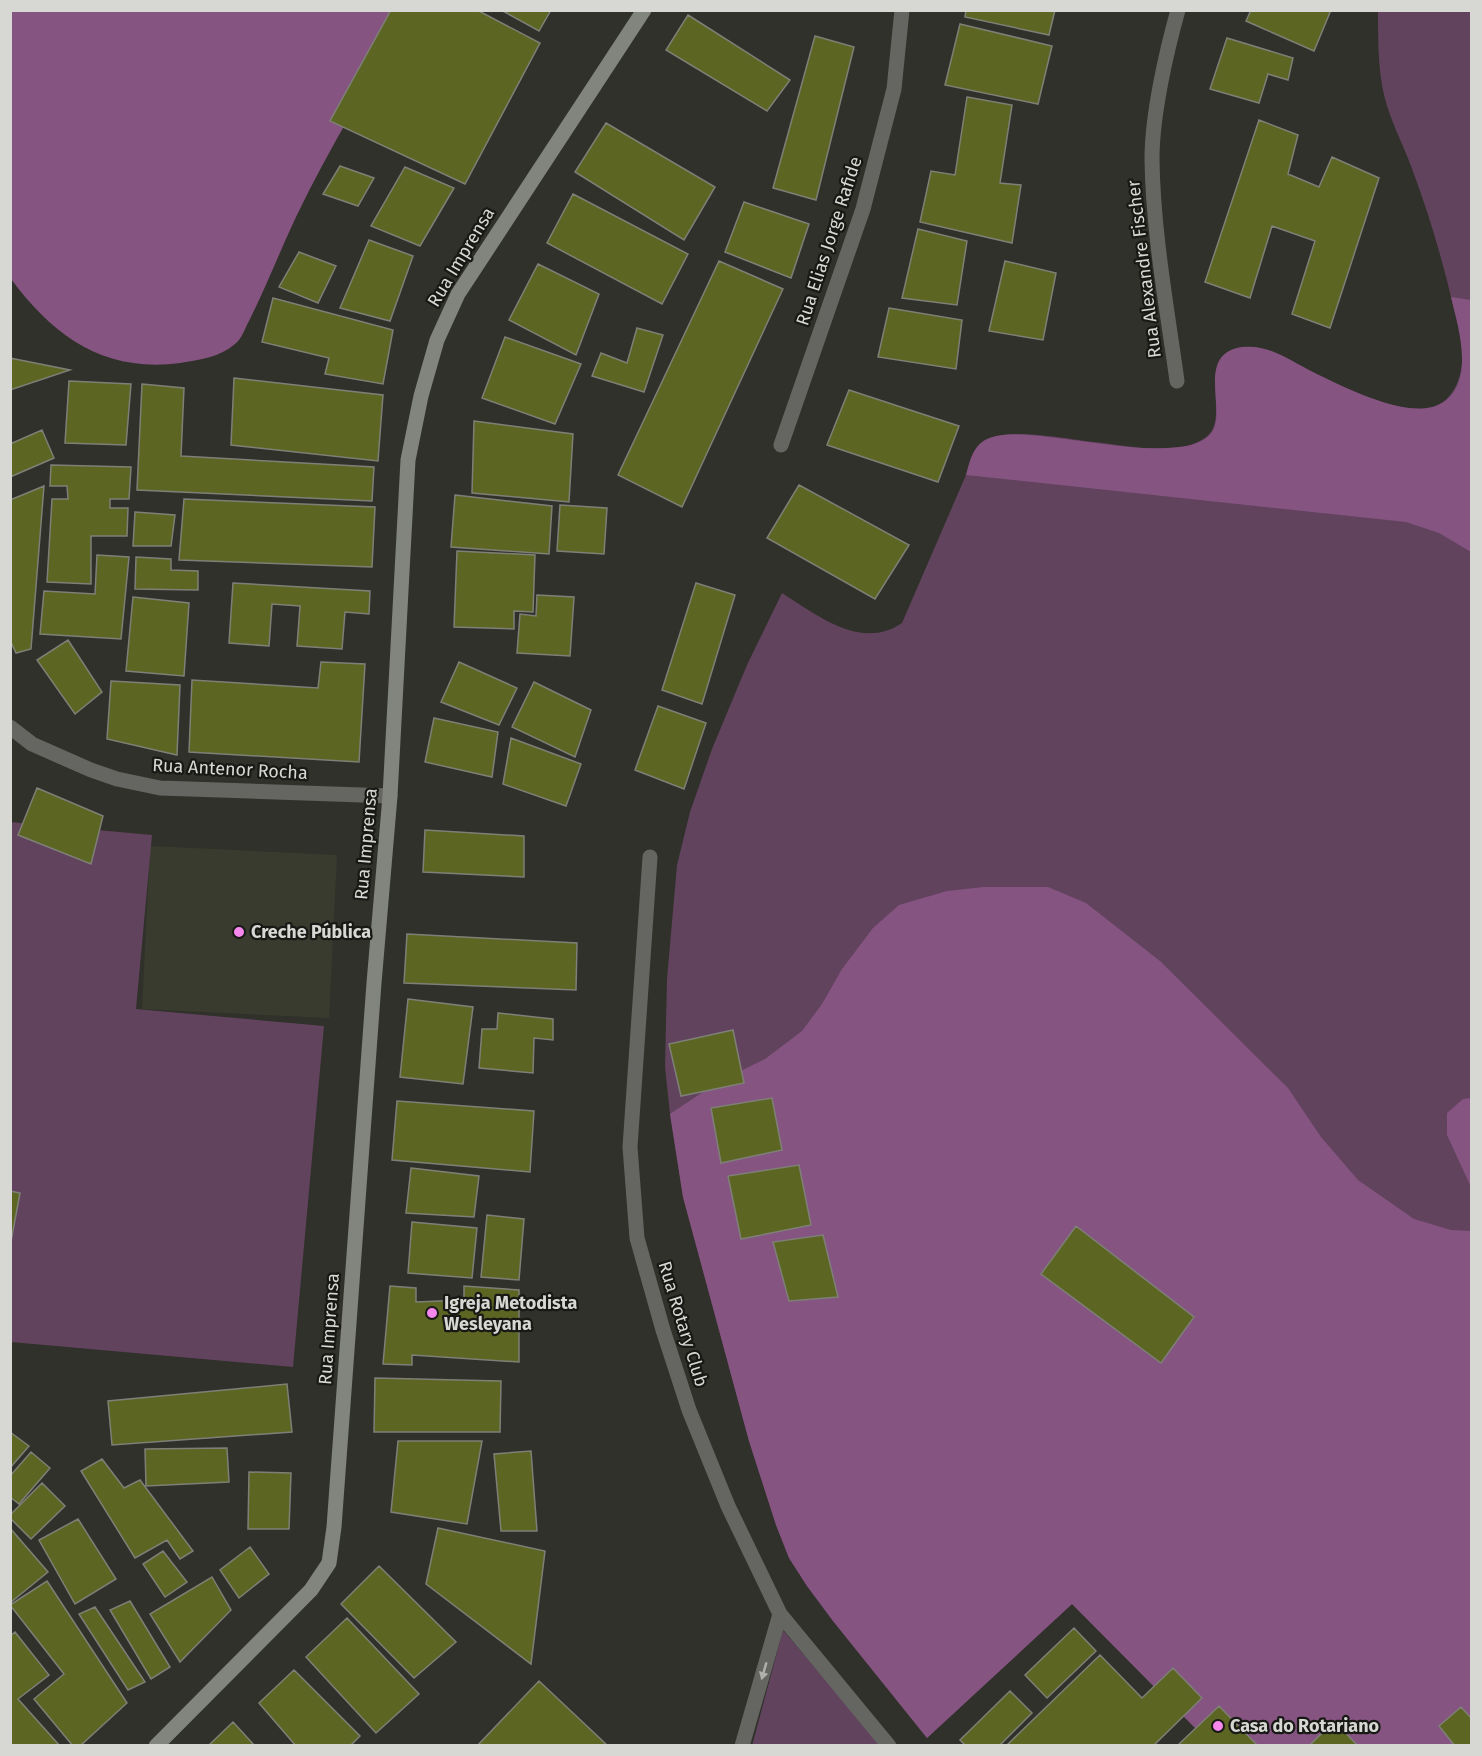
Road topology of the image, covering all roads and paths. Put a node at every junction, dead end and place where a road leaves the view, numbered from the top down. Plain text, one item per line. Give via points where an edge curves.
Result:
1 (644, 10) edge
2 (902, 10) edge
3 (1178, 10) edge
4 (1177, 381) dead end
5 (781, 445) dead end
6 (10, 727) edge
7 (390, 796) junction
8 (650, 857) dead end
9 (780, 1614) junction
10 (156, 1746) edge
11 (742, 1746) edge
12 (889, 1746) edge

1 - 7 street, Rua Imprensa via 476,263 437,340 408,460
2 - 5 street, Rua Elias Jorge Rafide via 894,89 863,209
3 - 4 street, Rua Alexandre Fischer via 1156,110 1152,157 1156,230
6 - 7 street, Rua Antenor Rocha via 32,744 91,771 160,788
7 - 10 street, Rua Imprensa via 334,1527 328,1563 304,1597
8 - 9 street, Rua Rotary Club via 630,1147 638,1238 689,1410 728,1506
9 -> 11 street
9 - 12 street, Rua Rotary Club

